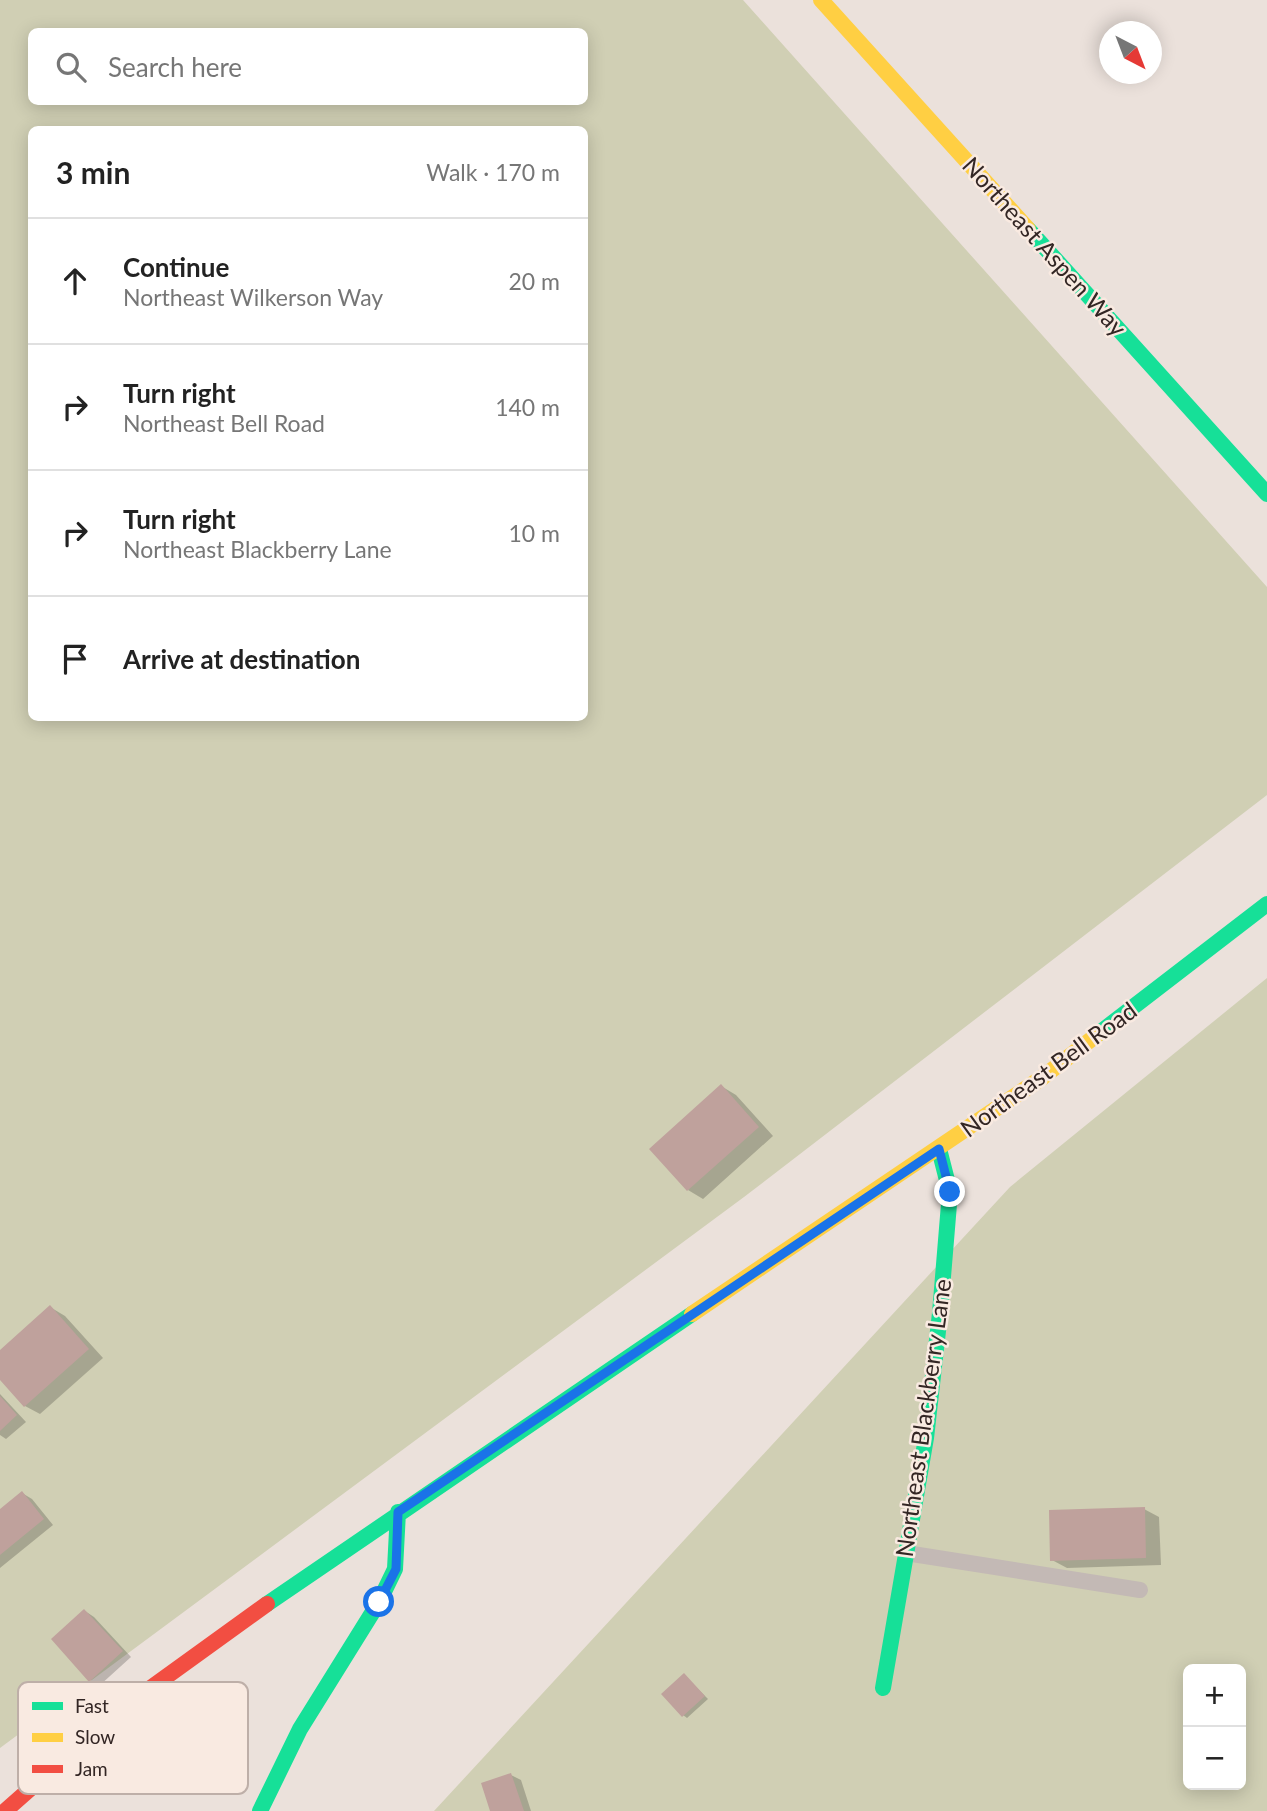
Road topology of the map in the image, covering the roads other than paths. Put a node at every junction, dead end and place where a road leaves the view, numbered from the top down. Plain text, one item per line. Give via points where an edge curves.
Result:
1 (821, 0) edge
2 (1267, 494) edge
3 (1267, 904) edge
4 (939, 1149) junction
5 (398, 1512) junction
6 (906, 1553) junction
7 (1140, 1590) dead end
8 (159, 1682) edge
9 (883, 1688) dead end
10 (24, 1794) edge
11 (5, 1811) edge
12 (260, 1811) edge

1 - 2 main road, Northeast Aspen Way
3 - 4 main road, Northeast Bell Road via 1043,1077
4 - 5 main road, Northeast Bell Road
4 - 6 main road, Northeast Blackberry Lane via 950,1192 948,1219 926,1438
5 - 8 main road, Northeast Bell Road
5 - 12 main road via 396,1569 300,1729
6 - 7 lane
6 - 9 main road, Northeast Blackberry Lane
10 - 11 main road, Northeast Bell Road

